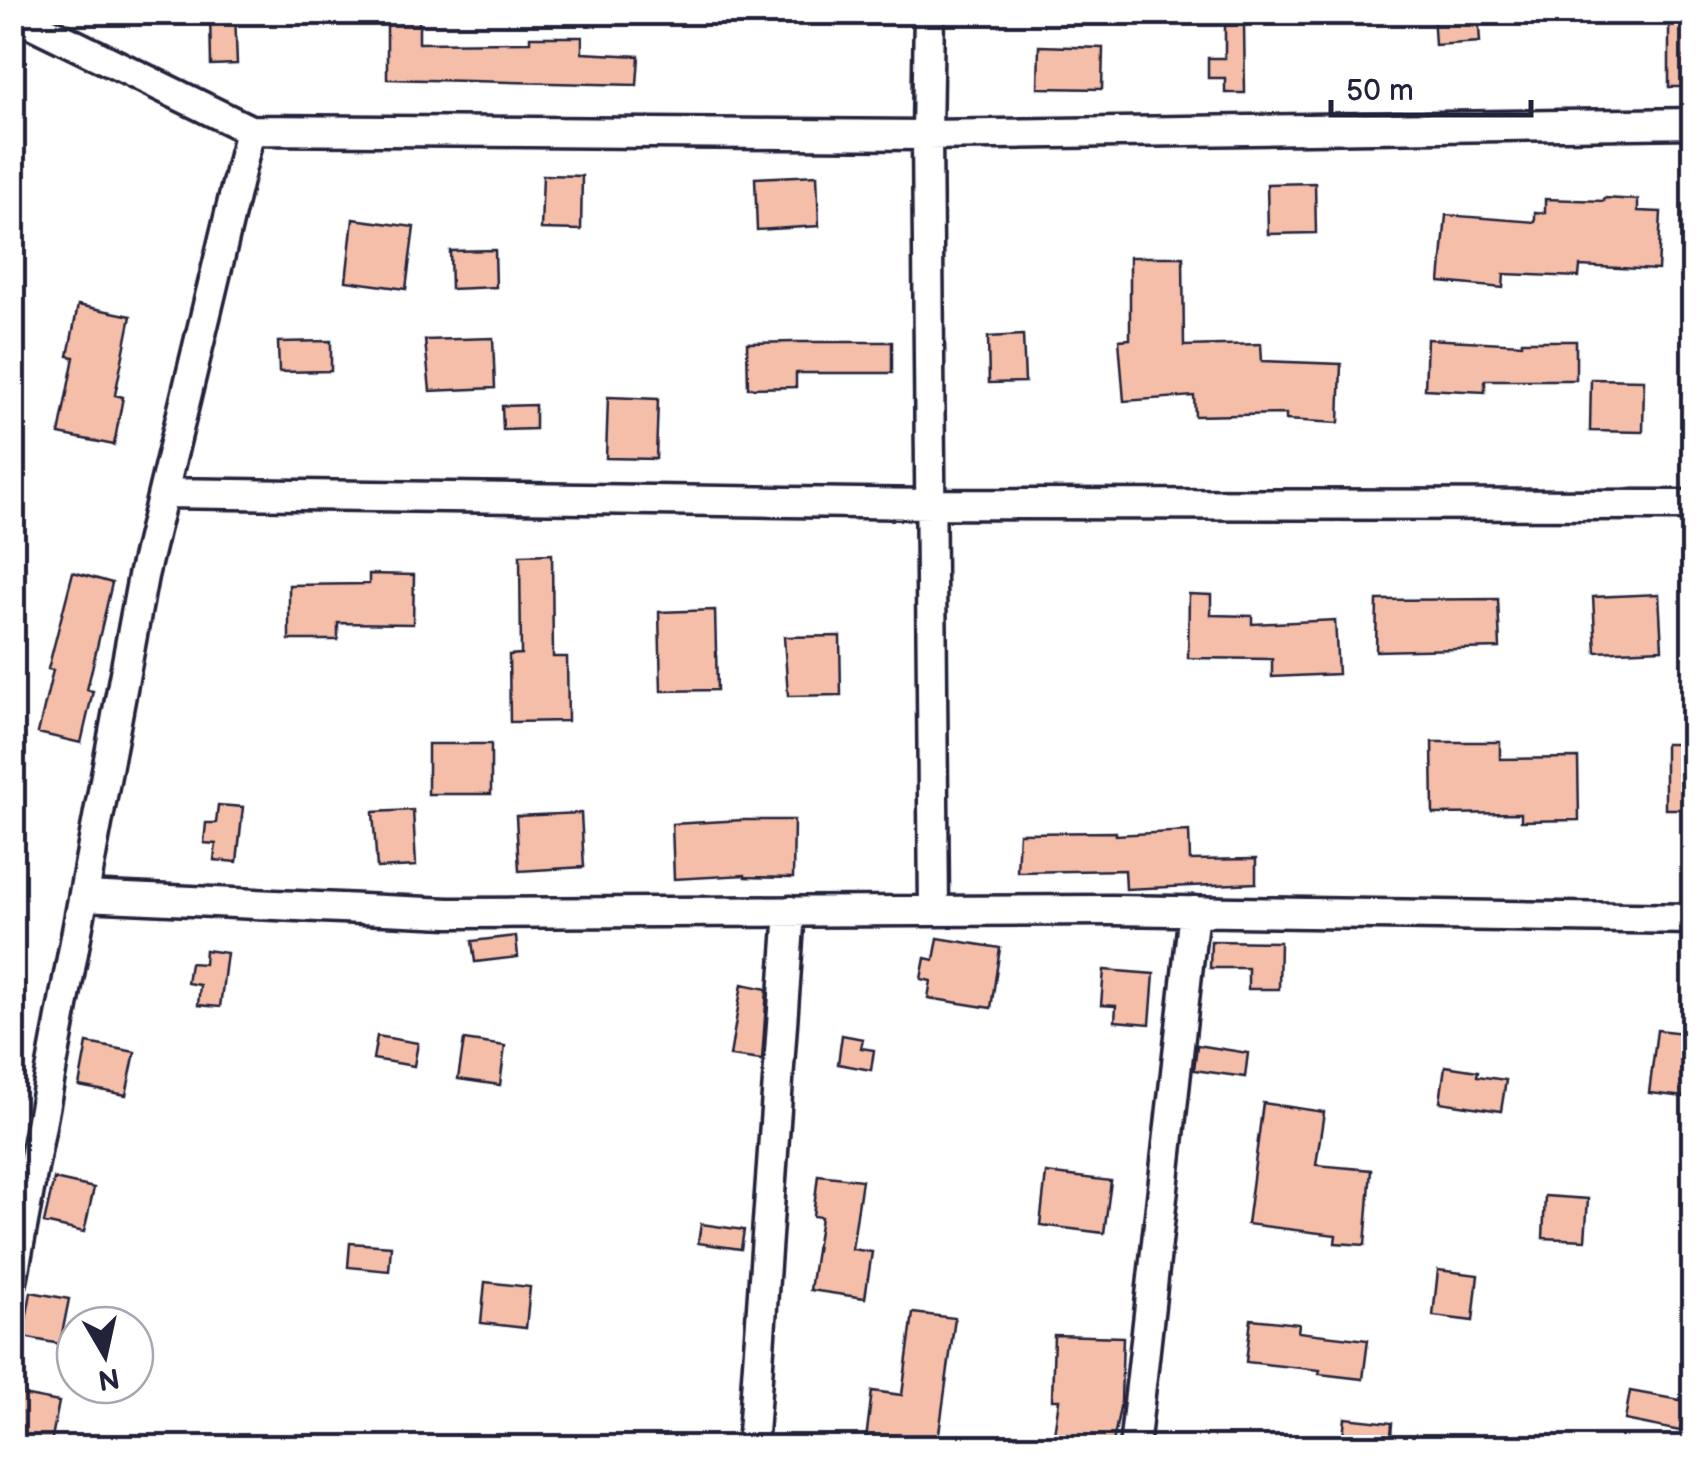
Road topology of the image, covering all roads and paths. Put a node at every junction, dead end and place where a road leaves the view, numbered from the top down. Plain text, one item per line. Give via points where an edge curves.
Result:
1 (929, 12) edge
2 (12, 14) edge
3 (1694, 123) edge
4 (250, 130) junction
5 (927, 136) junction
6 (163, 493) junction
7 (932, 504) junction
8 (1694, 504) edge
9 (84, 896) junction
10 (934, 910) junction
11 (790, 911) junction
12 (1194, 911) junction
13 (1694, 919) edge
14 (12, 1281) edge
15 (752, 1448) edge
16 (1134, 1448) edge

1 - 5 street
2 - 4 street
3 - 5 street
4 - 5 street
4 - 6 street
5 - 7 street
6 - 7 street
6 - 9 street
7 - 8 street
7 - 10 street
9 - 11 street via 449,913
9 - 14 street
10 - 11 street
10 - 12 street
11 - 15 street
12 - 13 street
12 - 16 street

